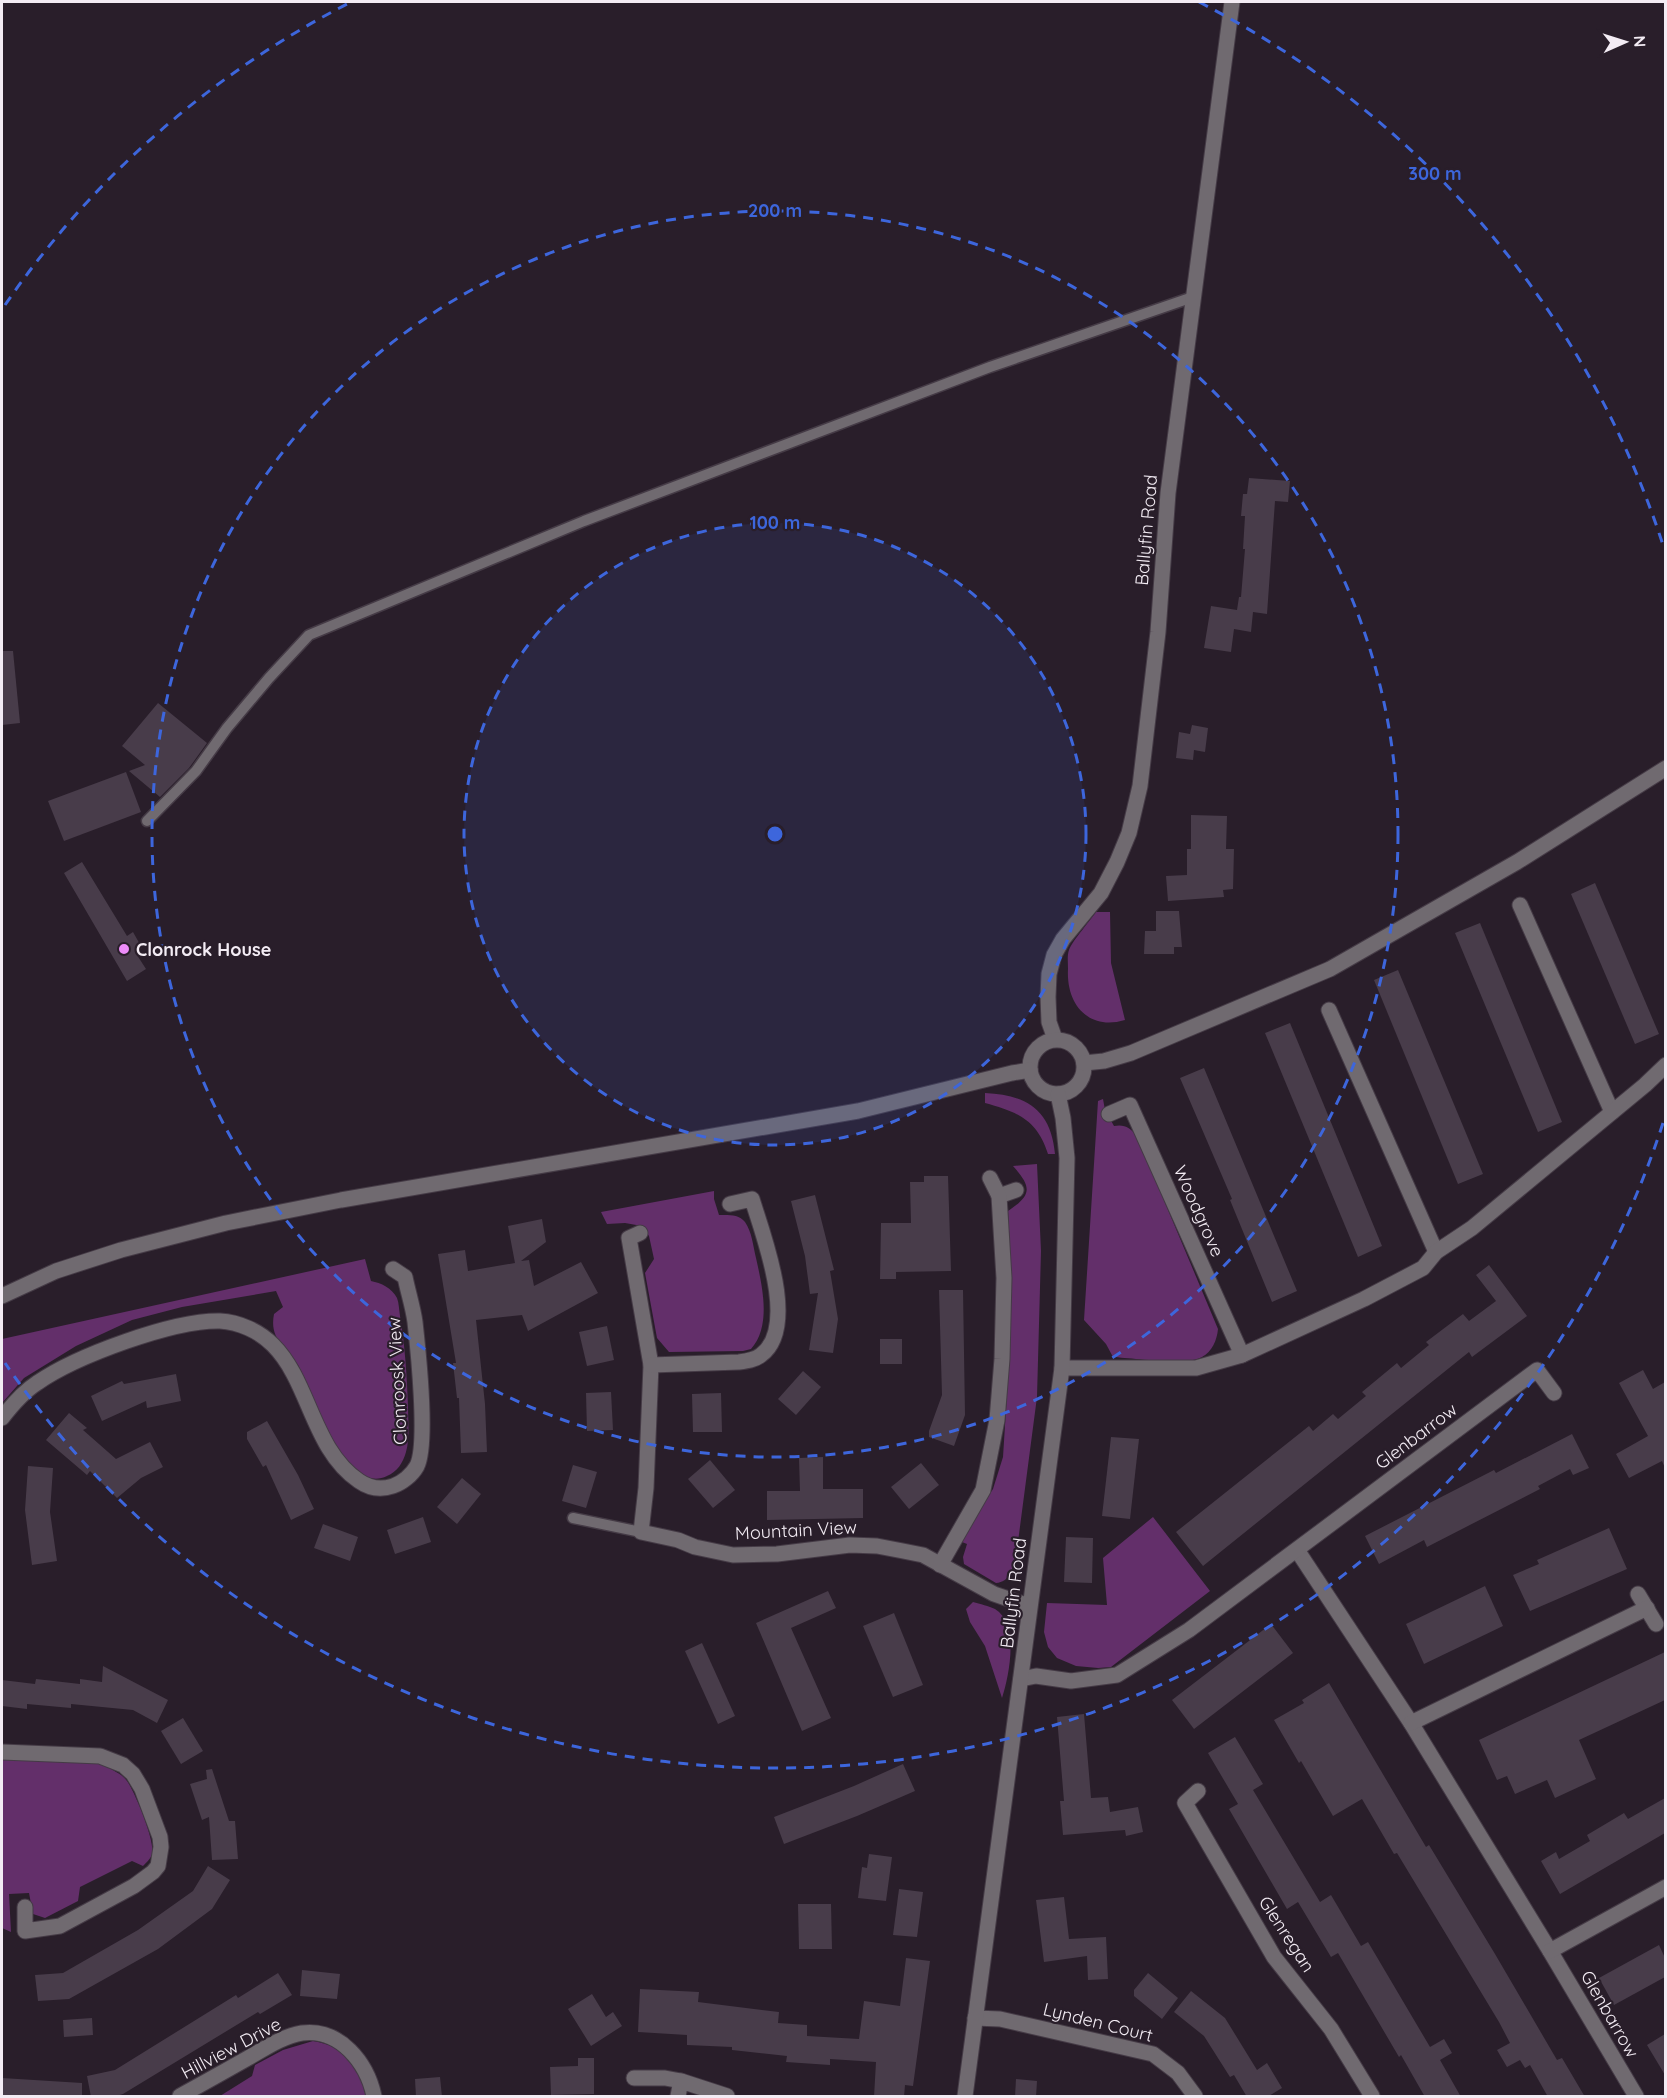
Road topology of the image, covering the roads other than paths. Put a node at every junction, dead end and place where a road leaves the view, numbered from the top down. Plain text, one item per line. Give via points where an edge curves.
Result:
1 (1232, 2) edge
2 (1193, 297) junction
3 (1665, 768) edge
4 (147, 821) dead end
5 (1520, 905) dead end
6 (1329, 1010) dead end
7 (1055, 1039) junction
8 (1084, 1063) junction
9 (1665, 1065) edge
10 (1030, 1070) junction
11 (1058, 1094) junction
12 (1612, 1112) junction
13 (1110, 1114) dead end
14 (990, 1178) dead end
15 (1016, 1190) dead end
16 (999, 1196) junction
17 (730, 1204) dead end
18 (640, 1233) dead end
19 (1436, 1252) junction
20 (393, 1269) dead end
21 (2, 1296) edge
22 (1242, 1355) junction
23 (651, 1365) junction
24 (1062, 1368) junction
25 (1554, 1393) dead end
26 (2, 1418) edge
27 (573, 1518) dead end
28 (641, 1532) junction
29 (1297, 1550) junction
30 (940, 1565) junction
31 (1638, 1594) dead end
32 (1029, 1606) junction
33 (1647, 1608) junction
34 (1656, 1624) dead end
35 (1022, 1679) junction
36 (1411, 1723) junction
37 (2, 1752) edge
38 (1198, 1791) dead end
39 (1665, 1887) edge
40 (25, 1907) dead end
41 (1550, 1951) junction
42 (975, 2018) junction
43 (634, 2078) dead end
44 (680, 2089) edge
45 (180, 2097) edge
46 (374, 2097) edge
47 (727, 2097) edge
48 (965, 2097) edge
49 (1195, 2097) edge
50 (1372, 2097) edge
51 (1636, 2097) edge

1 - 2 street, Ballyfin Road
2 - 4 lane via 990,367 596,517 309,635 268,678 196,771
2 - 7 street, Ballyfin Road via 1168,493 1158,632 1140,786 1118,862 1101,892 1054,955 1048,997 1049,1022
3 - 8 street via 1517,862 1330,969 1131,1053
5 - 12 street
6 - 19 street
7 - 8 street via 1071,1043
7 - 10 street via 1036,1049
8 - 11 street via 1081,1081
9 - 12 street
10 - 11 street via 1043,1090
10 - 21 street via 858,1111 226,1223 56,1271
11 - 24 street, Ballyfin Road via 1067,1158
12 - 19 street via 1472,1228
13 - 22 street, Woodgrove via 1130,1105
14 - 16 street
15 - 16 street
16 - 30 street via 1003,1319 994,1441 983,1490
17 - 23 street via 752,1199 766,1244 777,1294 772,1341 752,1360
18 - 23 street via 629,1238
19 - 22 street via 1423,1268
20 - 26 street, Clonroosk View via 405,1278 415,1320 422,1438 417,1465 399,1484 367,1487 346,1471 327,1445 290,1368 273,1345 241,1325 221,1321 158,1332 65,1366 36,1383
22 - 24 street via 1196,1368
23 - 28 street
24 - 32 street, Ballyfin Road
25 - 29 street, Glenbarrow via 1537,1370
27 - 28 lane
28 - 30 street, Mountain View via 734,1555 877,1546 923,1555
29 - 35 street, Glenbarrow via 1189,1630 1117,1675 1071,1681 1036,1676
29 - 36 street, Glenbarrow
30 - 32 street, Mountain View via 994,1594
31 - 33 street
32 - 35 street, Ballyfin Road
33 - 34 street
33 - 36 street
35 - 42 street, Ballyfin Road
36 - 41 street, Glenbarrow
37 - 40 street via 100,1756 123,1765 142,1789 160,1837 158,1866 153,1872 134,1887 60,1926 25,1931
38 - 50 street, Glenregan via 1185,1803 1275,1957 1331,2029
39 - 41 street
41 - 51 street, Glenbarrow
42 - 48 street, Ballyfin Road
42 - 49 street, Lynden Court via 1000,2019 1153,2054 1179,2073
43 - 44 street via 665,2078
44 - 47 street
45 - 46 street, Hillview Drive via 263,2050 302,2033 335,2038 350,2050 368,2076

